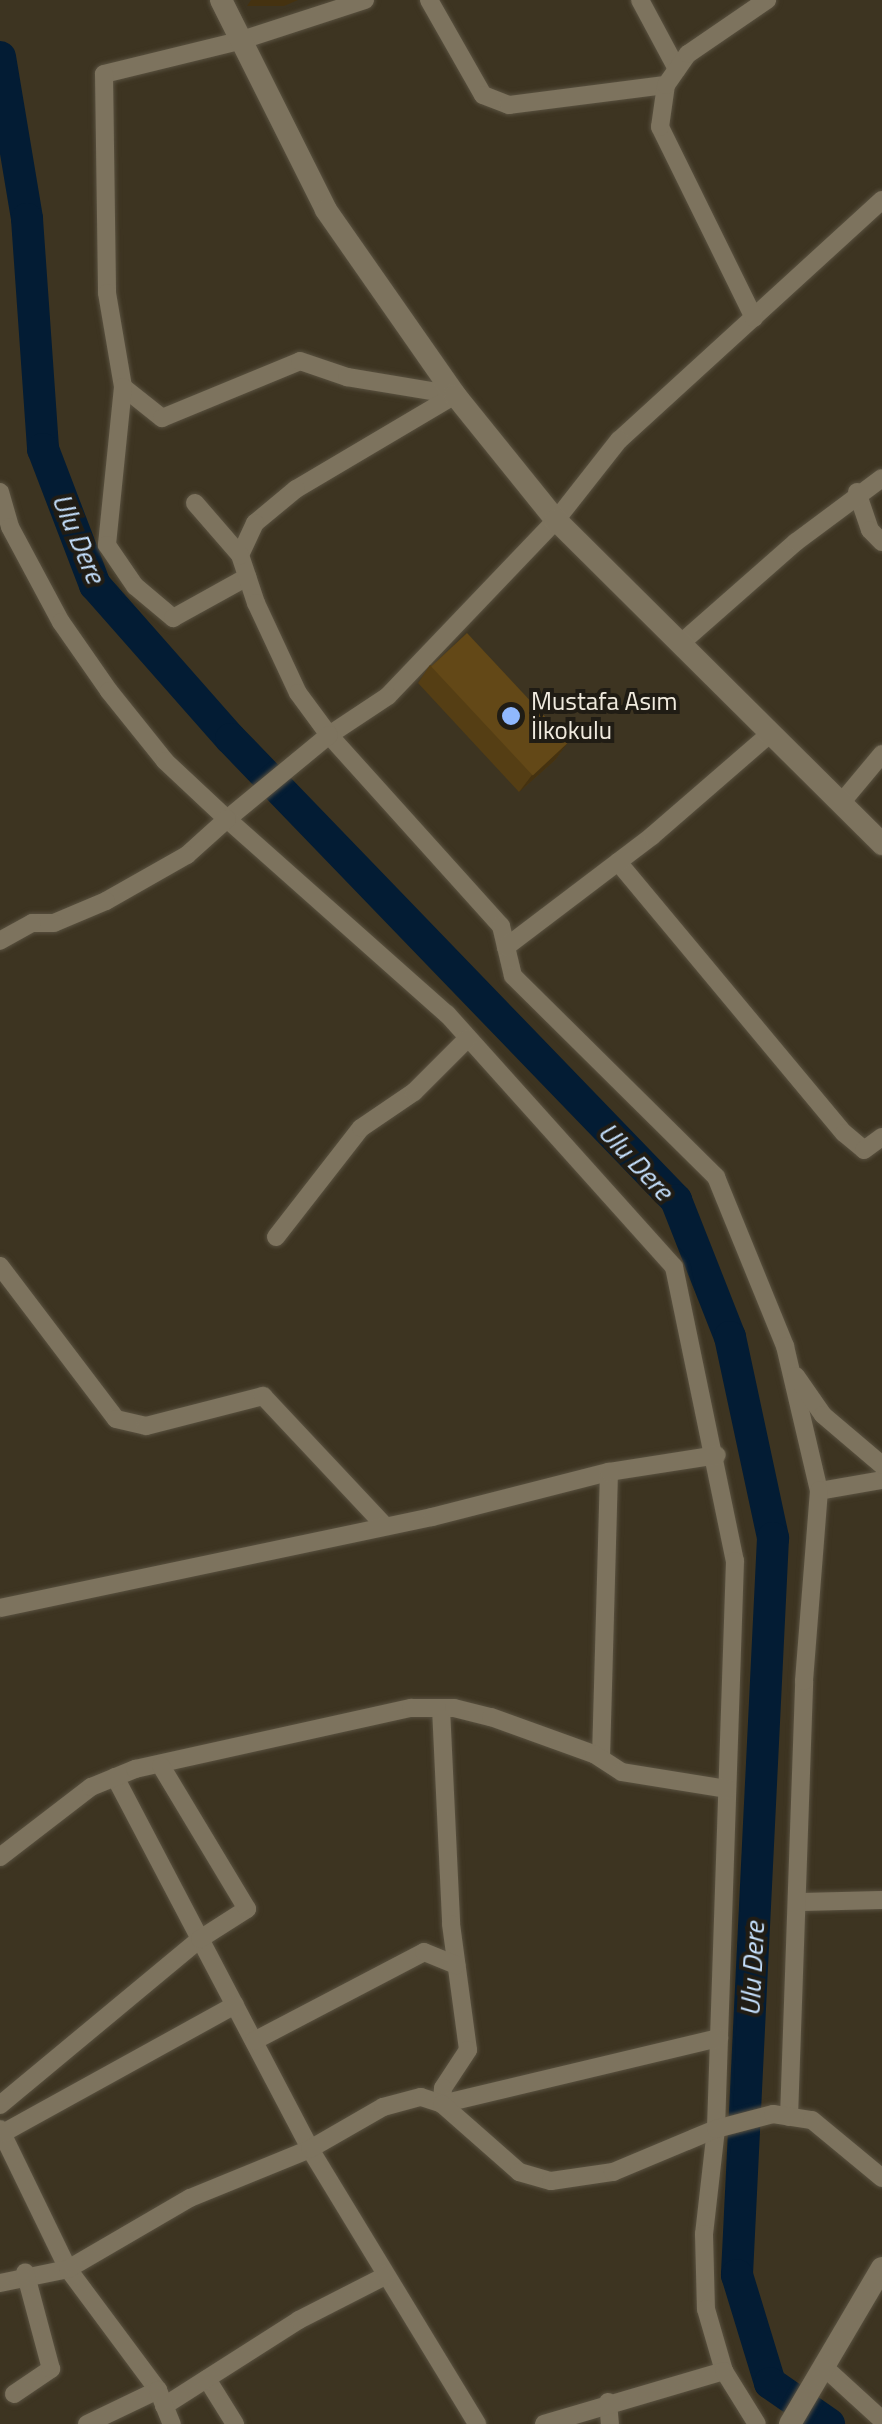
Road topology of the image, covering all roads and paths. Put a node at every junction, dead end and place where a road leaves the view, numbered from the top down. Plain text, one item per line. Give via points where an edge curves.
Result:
1 (221, 0) edge
2 (365, 0) edge
3 (428, 0) edge
4 (640, 0) edge
5 (767, 0) edge
6 (239, 41) junction
7 (678, 68) junction
8 (666, 84) junction
9 (882, 200) edge
10 (754, 318) junction
11 (123, 388) junction
12 (455, 395) junction
13 (882, 478) edge
14 (0, 492) edge
15 (857, 492) junction
16 (195, 503) dead end
17 (556, 520) junction
18 (5, 529) edge
19 (882, 542) edge
20 (240, 555) junction
21 (247, 576) junction
22 (681, 643) junction
23 (771, 732) junction
24 (329, 736) junction
25 (882, 754) edge
26 (841, 802) junction
27 (227, 819) junction
28 (882, 844) edge
29 (618, 862) junction
30 (0, 941) edge
31 (506, 947) junction
32 (468, 1038) junction
33 (882, 1136) edge
34 (276, 1237) dead end
35 (0, 1266) edge
36 (790, 1368) junction
37 (717, 1455) junction
38 (882, 1465) edge
39 (608, 1472) junction
40 (882, 1480) edge
41 (818, 1491) junction
42 (385, 1526) junction
43 (0, 1608) edge
44 (441, 1708) junction
45 (600, 1758) junction
46 (161, 1766) junction
47 (115, 1777) junction
48 (726, 1789) junction
49 (0, 1857) edge
50 (882, 1900) edge
51 (801, 1902) junction
52 (200, 1939) junction
53 (457, 1965) junction
54 (235, 2005) junction
55 (719, 2038) junction
56 (254, 2041) junction
57 (442, 2104) junction
58 (0, 2105) edge
59 (781, 2115) junction
60 (724, 2127) junction
61 (1, 2131) edge
62 (310, 2150) junction
63 (882, 2178) edge
64 (68, 2268) junction
65 (882, 2268) edge
66 (26, 2272) junction
67 (385, 2276) junction
68 (0, 2283) edge
69 (724, 2371) junction
70 (820, 2372) junction
71 (206, 2379) junction
72 (14, 2394) dead end
73 (161, 2398) junction
74 (608, 2402) junction
75 (882, 2420) edge
76 (87, 2424) edge
77 (172, 2424) edge
78 (235, 2424) edge
79 (478, 2424) edge
80 (544, 2424) edge
81 (610, 2424) edge
82 (757, 2424) edge
83 (790, 2424) edge

1 - 6 main road
2 - 6 street
3 - 8 street via 483,95 510,105
4 - 7 street
5 - 7 street
6 - 11 street via 104,74 106,294
6 - 12 main road via 326,210
7 - 8 street
8 - 10 street via 660,127
9 - 10 street
10 - 17 street via 619,440
11 - 12 street via 162,418 300,362 347,378
11 - 21 street via 107,546 135,586 173,618
12 - 17 main road
12 - 20 street via 296,489 255,523
13 - 15 street
14 - 18 street
15 - 19 street via 870,530
15 - 22 street
16 - 20 street
17 - 22 main road
17 - 24 street via 388,696
18 - 27 street via 109,692 165,761
20 - 21 street
21 - 24 street via 298,693
22 - 23 main road
23 - 26 main road
23 - 29 street
24 - 27 street
24 - 31 street via 501,926
25 - 26 street
26 - 28 main road
27 - 30 street via 187,855 106,902 54,923 32,923
27 - 32 street
29 - 31 street
29 - 33 street via 844,1133 864,1150
31 - 36 street via 513,976 716,1177
32 - 34 street via 414,1092 361,1128
32 - 37 street via 674,1267
35 - 42 street via 116,1419 146,1426 263,1396
36 - 38 street via 823,1415
36 - 41 street
37 - 39 street
37 - 48 street via 734,1562
39 - 42 street
39 - 45 street
40 - 41 street
41 - 51 street via 804,1681
42 - 43 street
44 - 45 street via 491,1717
44 - 46 street via 326,1726
44 - 53 street
45 - 48 street via 622,1772
46 - 47 street
46 - 52 street via 247,1910
47 - 49 street via 90,1787
47 - 52 street
48 - 55 street
50 - 51 street
51 - 59 street
52 - 54 street
52 - 58 street
53 - 56 street via 424,1952
53 - 57 street via 468,2050 443,2088
54 - 56 street
54 - 61 street
55 - 57 street
55 - 60 street
56 - 62 street
57 - 60 street via 519,2172 551,2181 614,2172
57 - 62 street via 421,2098 382,2107
59 - 60 street
59 - 63 street via 812,2120
60 - 69 street via 704,2234 706,2309
61 - 64 street
62 - 64 street via 190,2198
62 - 67 street
64 - 66 street
64 - 73 street
65 - 70 main road
66 - 68 street
66 - 72 street via 51,2369
67 - 71 street
67 - 79 street
69 - 74 street
69 - 82 street
70 - 75 street
70 - 83 main road
71 - 73 street
71 - 78 street
73 - 76 street
73 - 77 street
74 - 80 street
74 - 81 street

